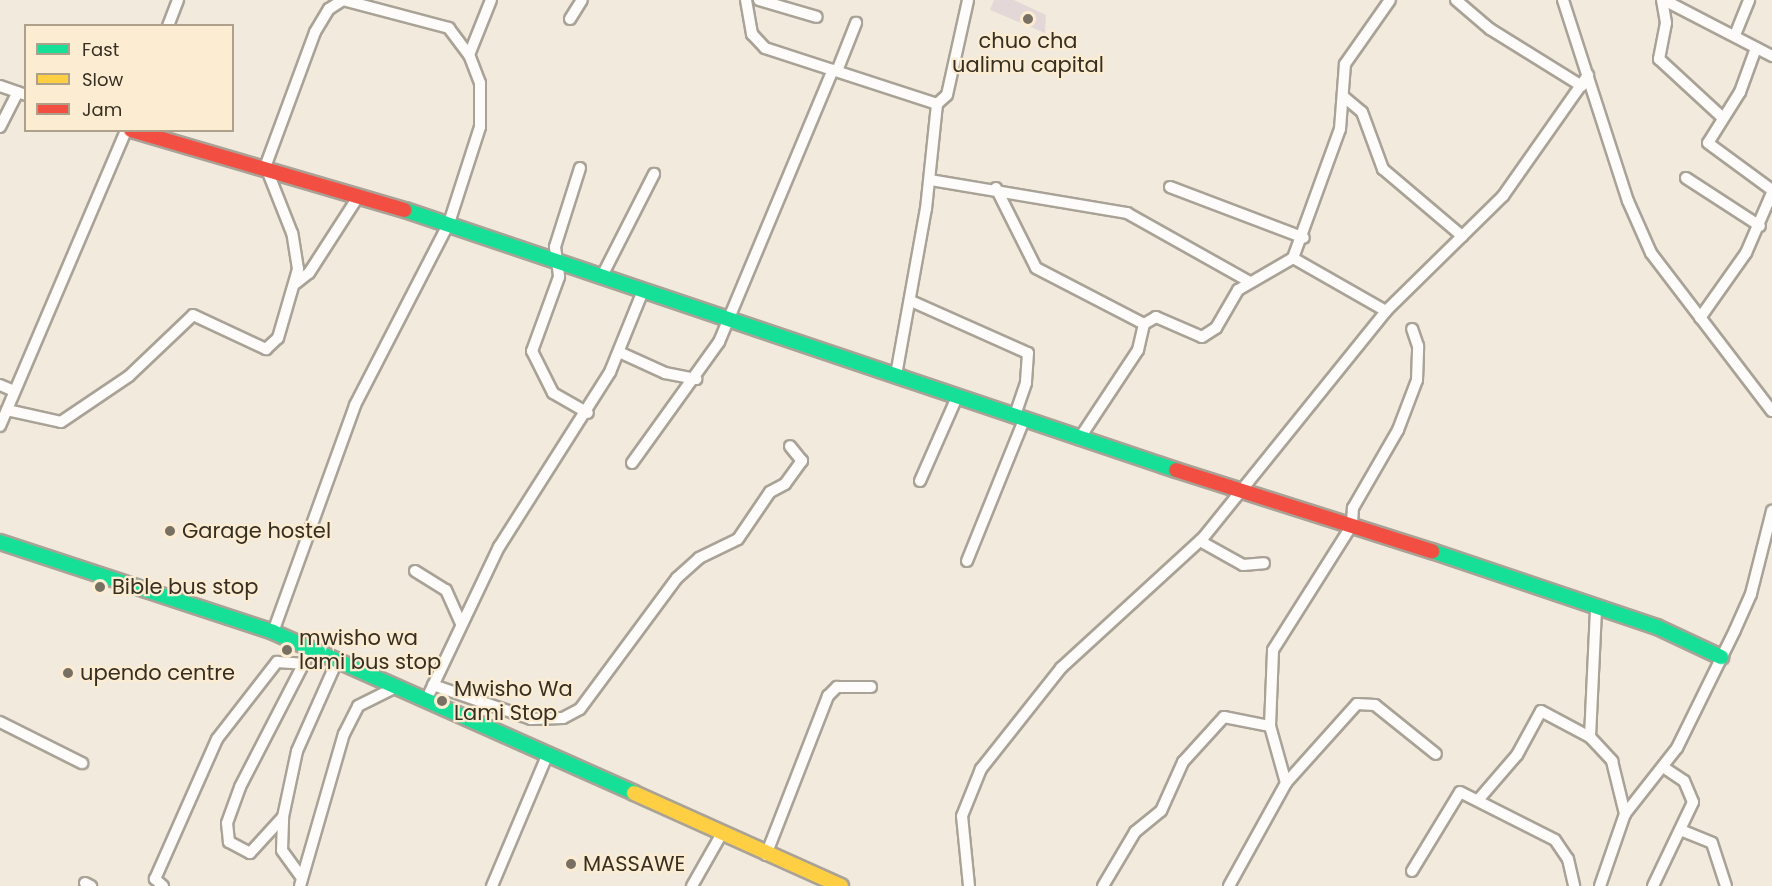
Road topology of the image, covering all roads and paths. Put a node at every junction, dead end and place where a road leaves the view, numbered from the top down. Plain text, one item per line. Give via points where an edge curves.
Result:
1 (178, 0) edge
2 (343, 0) edge
3 (491, 0) edge
4 (582, 0) edge
5 (746, 0) edge
6 (759, 0) edge
7 (968, 0) edge
8 (1390, 0) edge
9 (1456, 0) edge
10 (1563, 0) edge
11 (1663, 0) edge
12 (1749, 0) edge
13 (817, 17) dead end
14 (570, 20) dead end
15 (856, 23) dead end
16 (169, 24) edge
17 (1736, 35) junction
18 (1755, 48) junction
19 (469, 55) junction
20 (1772, 56) edge
21 (835, 71) junction
22 (1588, 75) junction
23 (0, 86) edge
24 (1582, 86) junction
25 (22, 94) edge
26 (1344, 97) junction
27 (937, 104) junction
28 (1724, 118) junction
29 (0, 127) edge
30 (126, 132) edge
31 (130, 132) edge
32 (580, 168) dead end
33 (266, 170) junction
34 (654, 174) dead end
35 (1686, 178) dead end
36 (930, 180) junction
37 (1170, 187) dead end
38 (996, 188) junction
39 (1772, 191) edge
40 (358, 197) junction
41 (449, 222) junction
42 (1760, 226) junction
43 (1462, 236) junction
44 (1304, 238) junction
45 (1293, 258) junction
46 (561, 264) junction
47 (601, 278) junction
48 (1250, 282) junction
49 (296, 284) junction
50 (642, 293) junction
51 (911, 302) junction
52 (1386, 311) junction
53 (728, 318) junction
54 (1700, 318) junction
55 (1144, 324) junction
56 (1412, 329) dead end
57 (619, 352) junction
58 (896, 375) junction
59 (696, 379) junction
60 (0, 385) edge
61 (14, 391) junction
62 (957, 397) junction
63 (7, 410) junction
64 (1772, 411) edge
65 (588, 413) junction
66 (1019, 419) junction
67 (0, 426) edge
68 (1079, 439) junction
69 (789, 446) dead end
70 (632, 463) dead end
71 (920, 481) dead end
72 (1244, 487) junction
73 (1772, 511) edge
74 (1352, 525) junction
75 (1200, 541) junction
76 (0, 542) edge
77 (967, 561) dead end
78 (1264, 563) dead end
79 (415, 571) dead end
80 (1596, 609) junction
81 (461, 624) junction
82 (273, 632) junction
83 (311, 651) junction
84 (1721, 657) junction
85 (337, 660) junction
86 (303, 664) junction
87 (433, 685) junction
88 (396, 687) junction
89 (871, 687) dead end
90 (427, 700) junction
91 (0, 722) edge
92 (1270, 726) junction
93 (1590, 737) junction
94 (1436, 754) dead end
95 (546, 758) junction
96 (82, 763) dead end
97 (1663, 767) junction
98 (1286, 783) junction
99 (1479, 799) junction
100 (1625, 814) junction
101 (284, 817) junction
102 (1683, 831) junction
103 (721, 835) junction
104 (765, 856) junction
105 (1412, 871) dead end
106 (301, 882) edge
107 (163, 886) edge
108 (492, 886) edge
109 (692, 886) edge
110 (841, 886) edge
111 (969, 886) edge
112 (1103, 886) edge
113 (1228, 886) edge
114 (1574, 886) edge
115 (1600, 886) edge
116 (1653, 886) edge
117 (1726, 886) edge

1 - 16 street
2 - 19 street via 449,28
2 - 33 street via 329,9 315,32
3 - 19 street
4 - 14 street
5 - 21 street via 759,44
6 - 13 street
7 - 27 street via 947,95
8 - 26 street via 1348,57
9 - 24 street via 1483,24
10 - 22 street
11 - 17 street
11 - 28 street via 1666,23 1659,59
12 - 17 street
15 - 21 street
17 - 18 street
18 - 20 street
18 - 28 street via 1754,63
19 - 41 street via 483,95 480,128
21 - 27 street
21 - 53 street
22 - 24 street
22 - 54 street via 1651,253
23 - 25 street
24 - 43 street via 1503,196
25 - 29 street
26 - 43 street via 1362,112 1383,169
26 - 44 street via 1340,129
27 - 36 street
28 - 39 street via 1709,147
30 - 61 street
31 - 33 main road
32 - 46 street via 555,247
33 - 40 main road
33 - 49 street via 292,233
34 - 47 street
35 - 42 street
36 - 38 street
36 - 51 street
37 - 44 street
38 - 48 street via 1138,216
38 - 55 street via 1036,268
39 - 42 street
40 - 41 main road
40 - 49 street via 309,273
41 - 46 main road
41 - 82 street via 355,405
42 - 54 street
43 - 52 street
44 - 45 street
45 - 48 street
45 - 52 street
46 - 47 main road
46 - 65 street via 532,351 553,393
47 - 50 main road
48 - 55 street via 1238,290 1216,328 1202,337 1156,317
49 - 63 street via 278,338 267,349 193,315 129,376 61,422
50 - 53 main road
50 - 57 street
51 - 58 street
51 - 66 street via 1028,352
52 - 72 street
53 - 58 main road
53 - 59 street
54 - 64 street
55 - 68 street via 1138,350
56 - 74 street via 1417,380 1398,430 1353,508
57 - 59 street via 665,373
57 - 65 street
58 - 62 main road
59 - 70 street
60 - 61 street
61 - 63 street
62 - 66 main road
62 - 71 street
63 - 67 street
65 - 81 street via 499,547
66 - 68 main road
66 - 77 street
68 - 72 main road
69 - 87 street via 802,461 785,484 770,492 738,539 699,558 677,578 580,709 563,718 531,719
72 - 74 main road
72 - 75 street
73 - 84 street via 1751,594
74 - 80 main road
74 - 92 street via 1277,640
75 - 78 street via 1243,565
75 - 111 street via 1061,668 981,769 962,816
76 - 82 main road
79 - 81 street via 446,590
80 - 84 main road via 1657,627
80 - 93 street
81 - 87 street
82 - 83 main road
83 - 85 main road
83 - 86 street
84 - 97 street
85 - 88 main road
85 - 101 street via 297,751
86 - 101 street via 240,787 227,823 229,842 250,853
86 - 107 street via 277,662 218,739 155,879
87 - 90 street
88 - 90 main road
88 - 106 street via 358,706 344,734
89 - 104 street via 837,687 828,696
90 - 95 main road
91 - 96 street
92 - 98 street
92 - 112 street via 1224,717 1183,762 1161,811 1135,831
93 - 99 street via 1541,711 1517,755
93 - 100 street via 1612,761
94 - 98 street via 1375,705 1361,702
95 - 103 main road
95 - 108 street
97 - 100 street
97 - 102 street via 1679,776 1693,796
98 - 113 street
99 - 105 street via 1455,795
99 - 114 street via 1555,840 1568,860
100 - 115 street
101 - 106 street via 282,850
102 - 116 street
102 - 117 street via 1712,843
103 - 104 main road
103 - 109 street
104 - 110 main road

